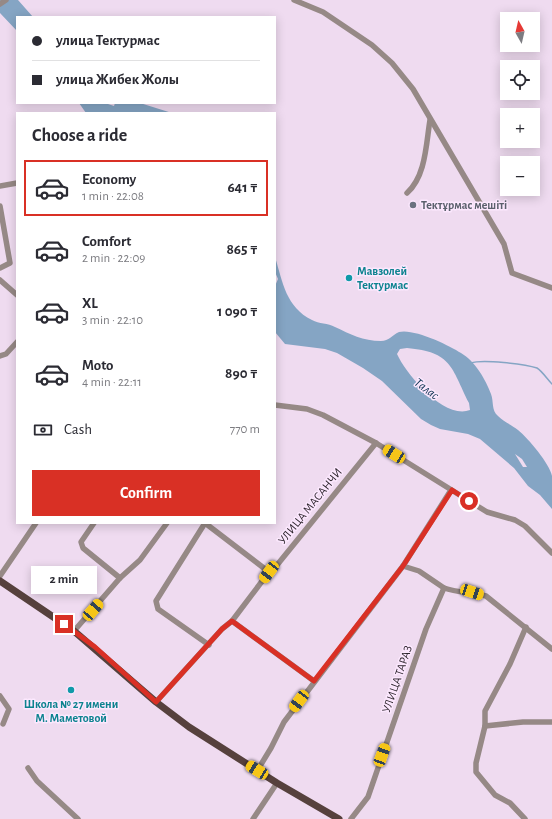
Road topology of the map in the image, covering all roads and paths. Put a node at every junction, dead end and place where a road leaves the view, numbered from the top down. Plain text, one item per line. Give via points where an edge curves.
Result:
1 (6, 0) edge
2 (294, 0) edge
3 (0, 4) edge
4 (430, 120) junction
5 (16, 183) edge
6 (0, 186) edge
7 (407, 193) dead end
8 (0, 206) edge
9 (0, 268) edge
10 (0, 280) edge
11 (552, 288) edge
12 (16, 294) edge
13 (16, 343) edge
14 (0, 356) edge
15 (276, 405) edge
16 (376, 443) junction
17 (452, 490) junction
18 (35, 524) edge
19 (93, 524) edge
20 (166, 524) edge
21 (207, 524) edge
22 (552, 553) edge
23 (403, 566) junction
24 (269, 572) junction
25 (0, 576) edge
26 (120, 578) junction
27 (0, 581) edge
28 (444, 588) junction
29 (232, 621) junction
30 (526, 628) junction
31 (74, 631) junction
32 (208, 645) junction
33 (552, 649) edge
34 (314, 681) junction
35 (0, 696) edge
36 (156, 702) junction
37 (552, 722) edge
38 (3, 724) dead end
39 (485, 726) junction
40 (28, 768) dead end
41 (257, 770) junction
42 (277, 783) junction
43 (78, 819) edge
44 (253, 819) edge
45 (339, 819) edge
46 (351, 819) edge
47 (525, 819) edge

1 - 3 street
2 - 4 street via 323,12 372,45 392,63 413,89
4 - 7 street via 421,172
4 - 11 street via 504,244 512,273
5 - 6 street
8 - 9 street via 10,263
10 - 12 street
13 - 14 street via 6,354
15 - 16 street via 323,414
16 - 17 street
16 - 24 street, УЛИЦА МАСАНЧИ
17 - 22 street via 487,512 515,520 525,526
17 - 23 street
18 - 25 street
19 - 26 street via 80,542 83,548
20 - 26 street via 140,560
21 - 24 street
21 - 32 street via 155,605
23 - 28 street via 419,572
23 - 34 street
24 - 29 street, УЛИЦА МАСАНЧИ
26 - 31 street
27 - 31 main road
28 - 30 street via 486,596
28 - 46 street, УЛИЦА ТАРАЗ via 426,629 368,797
29 - 32 street, УЛИЦА МАСАНЧИ
29 - 34 street
30 - 33 street
30 - 39 street via 485,711
31 - 36 main road
32 - 36 street, УЛИЦА МАСАНЧИ
34 - 41 street via 284,722
35 - 38 street via 9,709
36 - 41 main road via 189,727
37 - 39 street
39 - 47 street via 476,772 495,795 510,803
40 - 43 street via 37,781
41 - 42 main road
42 - 44 street
42 - 45 main road

